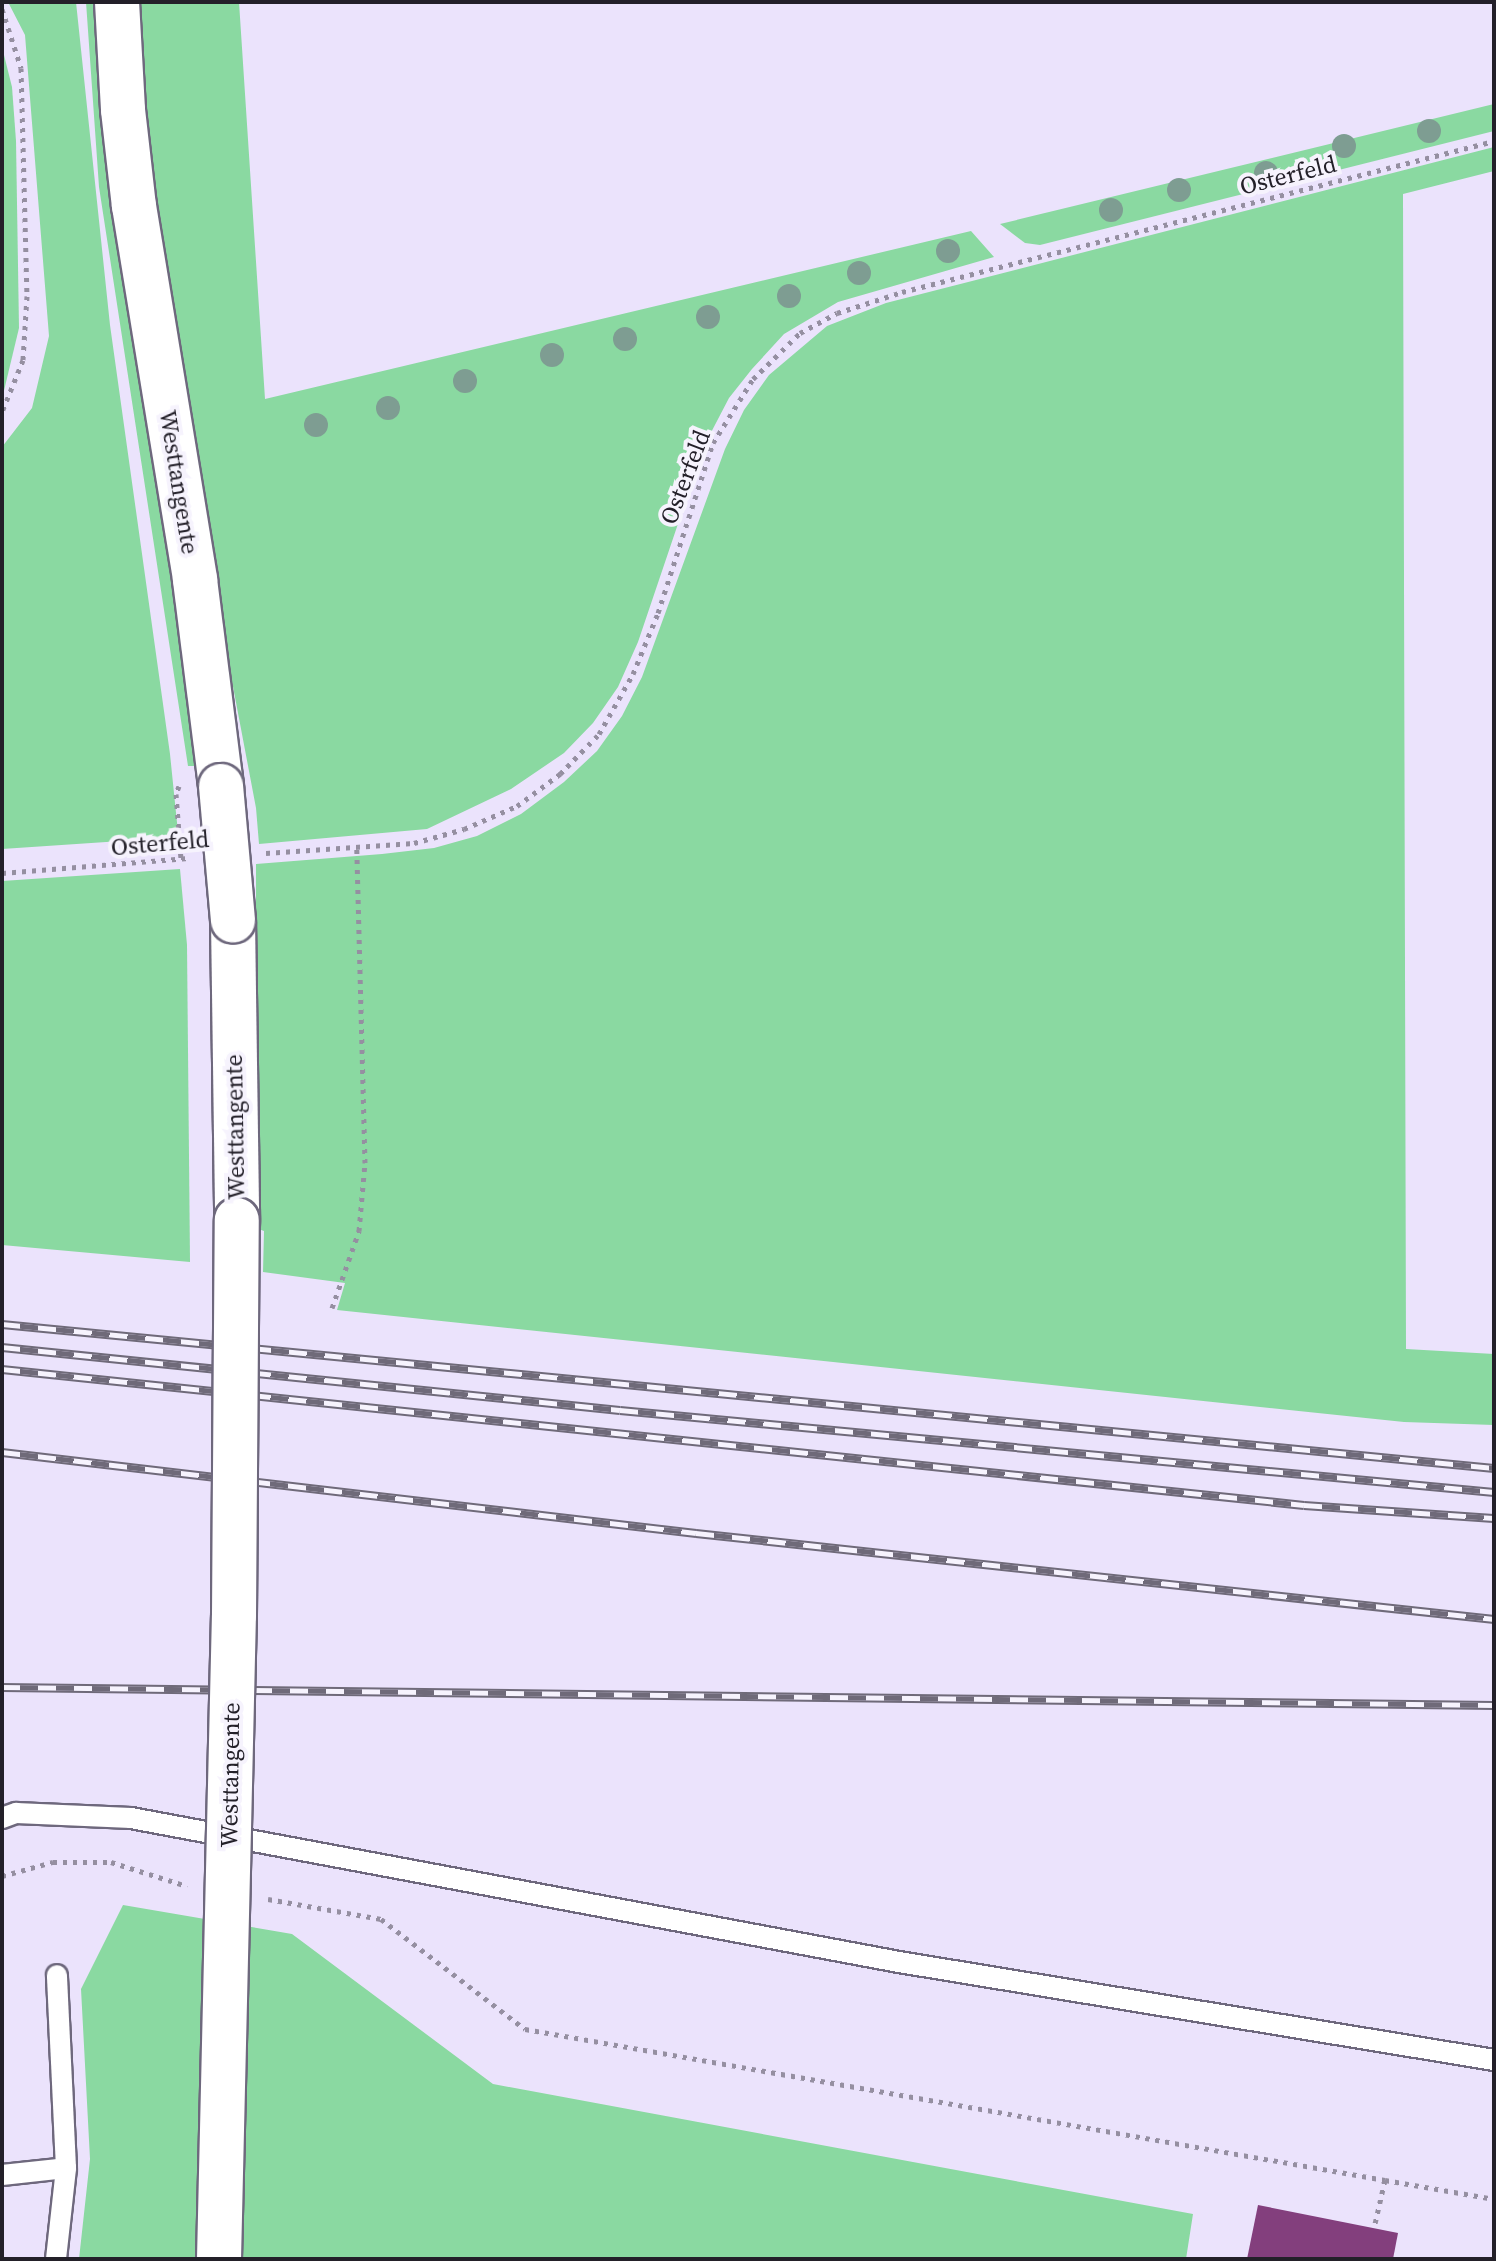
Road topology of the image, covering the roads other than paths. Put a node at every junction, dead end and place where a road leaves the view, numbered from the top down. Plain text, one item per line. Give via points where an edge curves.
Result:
1 (117, 2) edge
2 (2, 1818) edge
3 (57, 1975) dead end
4 (1494, 2060) edge
5 (66, 2168) junction
6 (2, 2175) edge
7 (56, 2259) edge
8 (219, 2259) edge

1 - 8 main road, Westtangente, bridge via 134,206 195,580 233,920 233,1631
2 - 4 lane via 16,1813 131,1818 899,1962
3 - 5 lane
5 - 6 lane
5 - 7 lane

